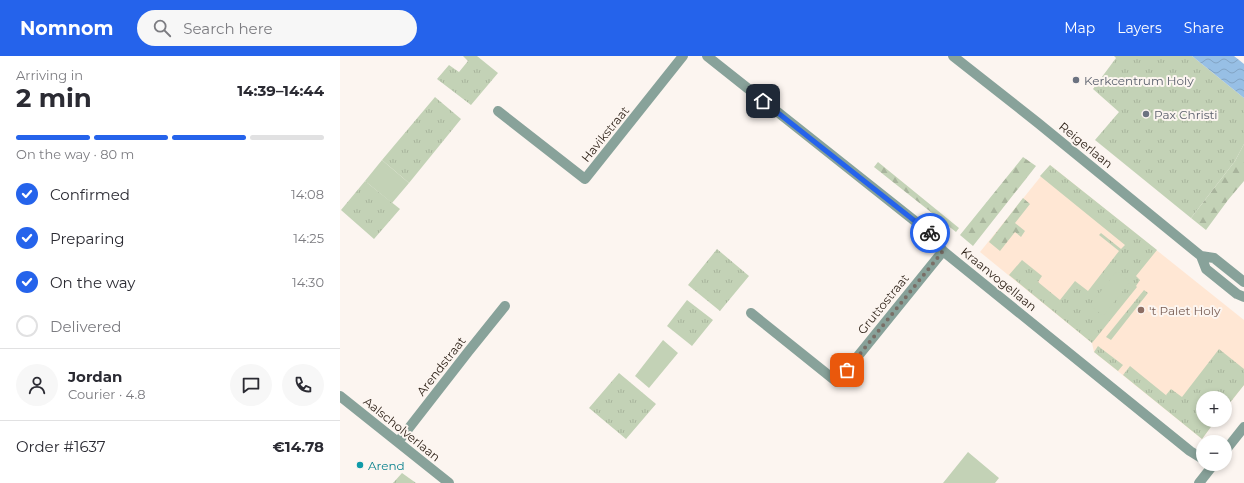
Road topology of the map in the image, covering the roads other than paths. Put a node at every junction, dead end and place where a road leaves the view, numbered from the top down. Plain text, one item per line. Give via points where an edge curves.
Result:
1 (683, 56) edge
2 (708, 56) edge
3 (953, 56) edge
4 (498, 111) dead end
5 (943, 251) junction
6 (1201, 256) junction
7 (1244, 282) edge
8 (1244, 297) edge
9 (505, 306) dead end
10 (751, 313) dead end
11 (340, 396) edge
12 (1244, 427) edge
13 (398, 442) junction
14 (1232, 442) edge
15 (1196, 455) edge
16 (1208, 471) edge
17 (449, 483) edge
18 (1199, 483) edge

1 - 4 street, Havikstraat via 585,179
2 - 5 street, Kraanvogellaan via 930,233
3 - 6 street, Reigerlaan
5 - 10 street, Gruttostraat via 837,382
5 - 15 street, Kraanvogellaan
6 - 7 street, Reigerlaan via 1214,258
6 - 8 street, Reigerlaan via 1206,269
9 - 13 street, Arendstraat
11 - 13 street, Aalscholverlaan
12 - 14 street
13 - 17 street, Aalscholverlaan
16 - 18 street

